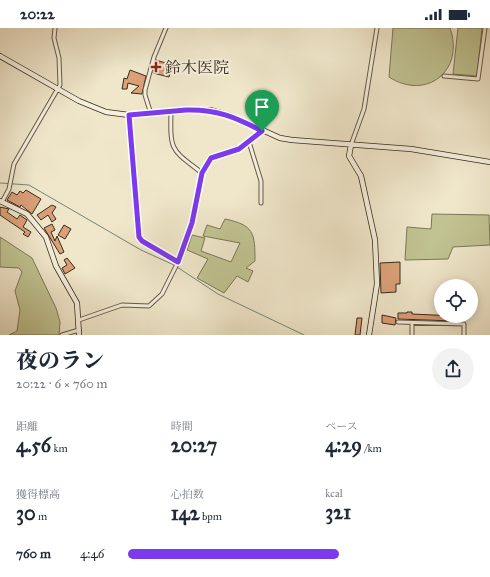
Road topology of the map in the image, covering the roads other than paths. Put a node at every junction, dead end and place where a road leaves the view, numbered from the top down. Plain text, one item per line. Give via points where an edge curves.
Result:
1 (55, 28) edge
2 (166, 28) edge
3 (376, 28) edge
4 (485, 28) edge
5 (0, 56) edge
6 (444, 76) dead end
7 (58, 89) junction
8 (171, 112) junction
9 (151, 114) junction
10 (129, 115) junction
11 (262, 131) junction
12 (249, 142) junction
13 (351, 145) junction
14 (490, 162) edge
15 (202, 173) junction
16 (1, 202) edge
17 (261, 204) dead end
18 (178, 262) junction
19 (79, 320) junction
20 (398, 322) dead end
21 (412, 323) junction
22 (79, 332) edge
23 (62, 335) edge
24 (369, 335) edge
25 (412, 335) edge
26 (464, 335) edge

1 - 7 street via 54,38 59,58
2 - 9 street via 145,90
3 - 13 street via 364,109
4 - 6 street via 478,79
5 - 7 street
7 - 10 street via 93,108
7 - 16 street via 14,164 9,189
8 - 9 street
8 - 11 street via 220,112
8 - 15 street via 172,148
9 - 10 street
10 - 18 street via 139,237
11 - 12 street
11 - 13 street via 292,140
12 - 15 street via 239,149 213,157
12 - 17 street via 260,181
13 - 14 street via 411,150
13 - 24 street via 349,156 361,176 376,240 377,284
15 - 18 street via 192,223
16 - 19 street via 28,214 46,236 56,266 75,298
18 - 19 street via 162,294 149,306 122,305
19 - 22 street
20 - 21 street
21 - 25 street
21 - 26 street via 464,324
22 - 23 street

